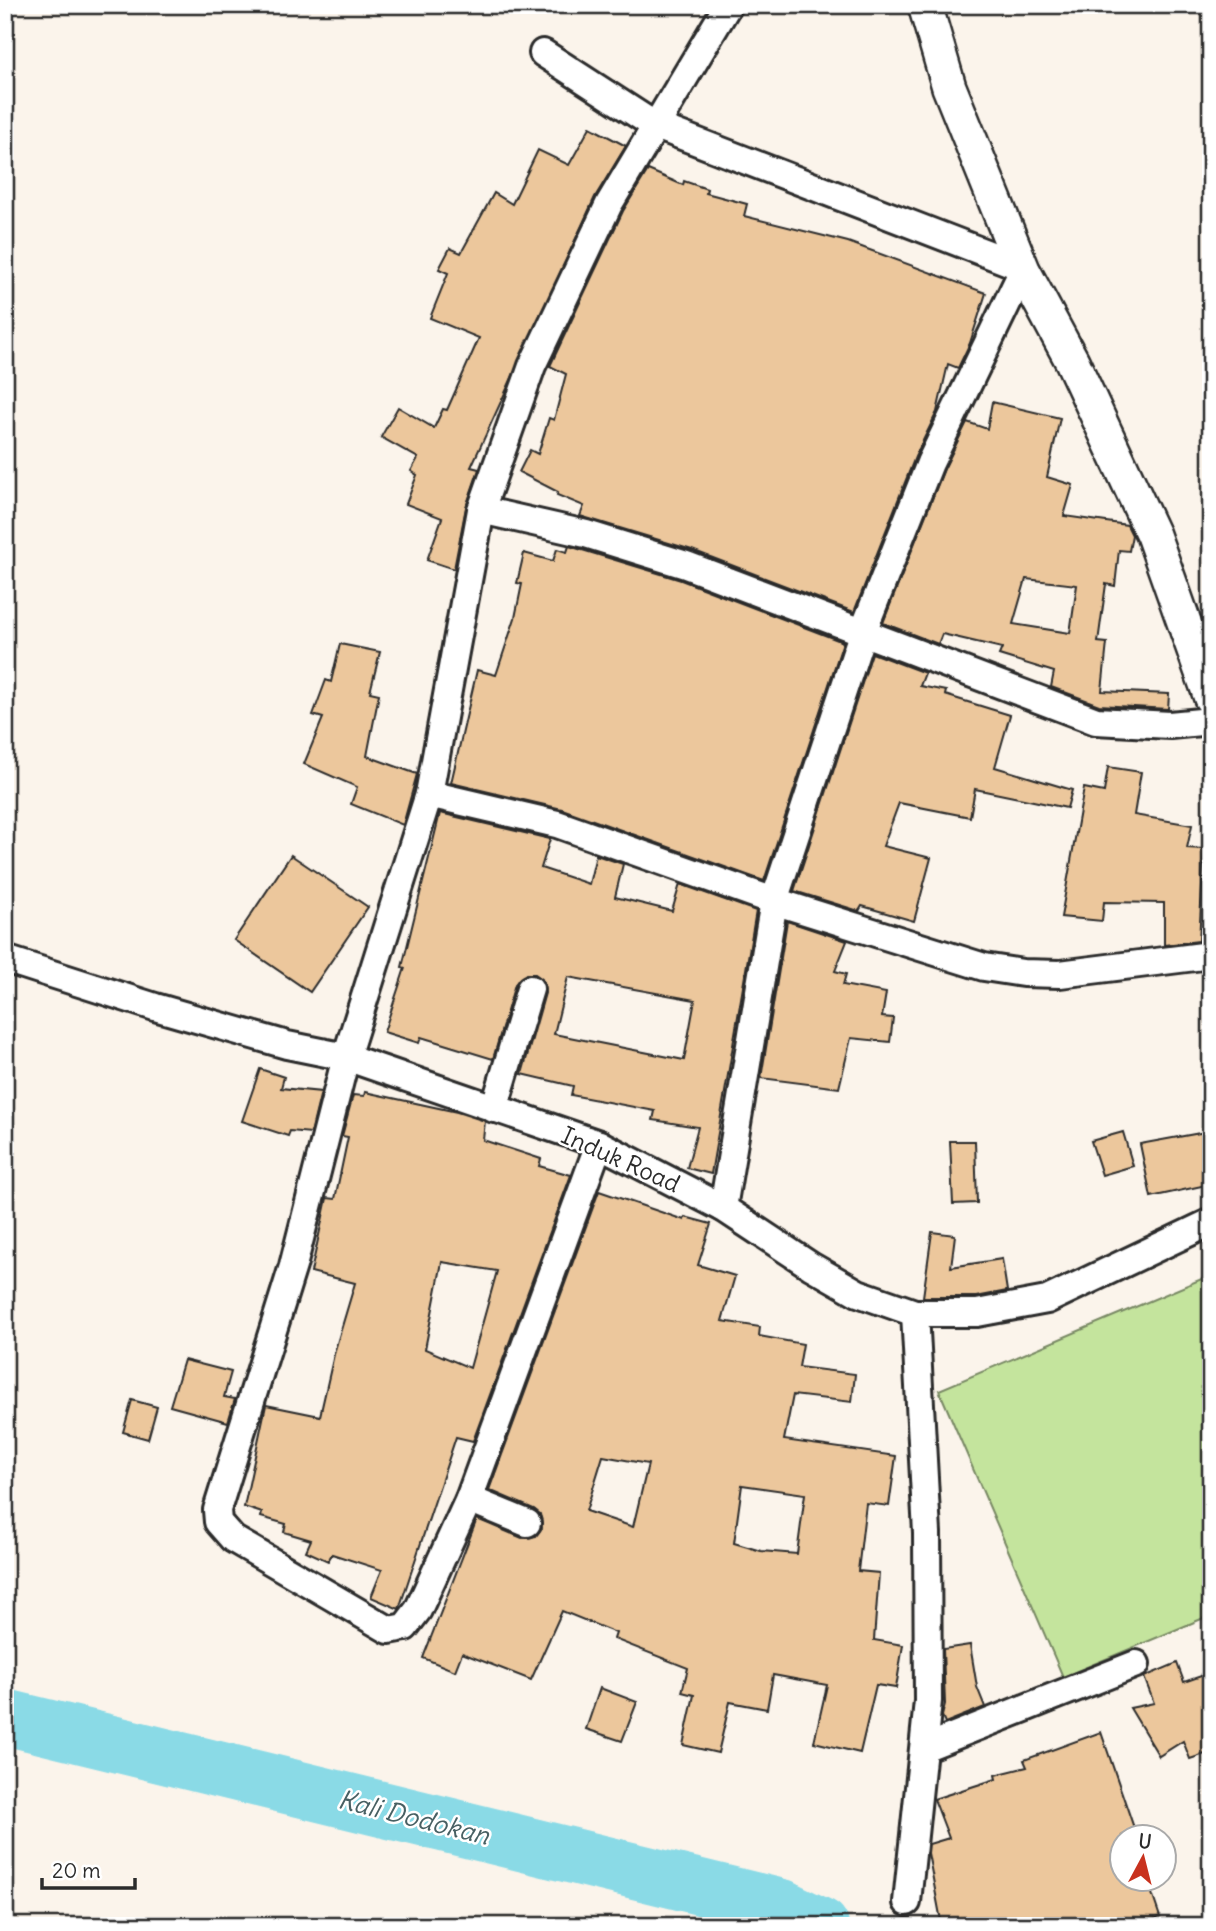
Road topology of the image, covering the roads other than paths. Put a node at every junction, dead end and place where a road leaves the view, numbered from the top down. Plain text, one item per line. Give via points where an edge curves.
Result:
1 (727, 5) edge
2 (925, 5) edge
3 (543, 54) dead end
4 (654, 125) junction
5 (1023, 269) junction
6 (481, 510) junction
7 (862, 634) junction
8 (1211, 698) edge
9 (1211, 721) edge
10 (429, 794) junction
11 (774, 901) junction
12 (1211, 955) edge
13 (5, 959) edge
14 (530, 989) dead end
15 (346, 1057) junction
16 (494, 1109) junction
17 (598, 1144) junction
18 (723, 1208) junction
19 (1211, 1222) edge
20 (915, 1313) junction
21 (469, 1499) junction
22 (527, 1523) dead end
23 (1136, 1664) dead end
24 (925, 1748) junction
25 (907, 1902) dead end

1 - 4 street
2 - 5 street via 949,87
3 - 4 street
4 - 5 street
4 - 6 street via 609,204 532,366
5 - 7 street via 935,451
5 - 8 street via 1072,361 1153,535
6 - 7 street via 586,534 686,565
6 - 10 street
7 - 9 street via 1096,721 1170,725
7 - 11 street
10 - 11 street via 557,824
10 - 15 street
11 - 12 street via 984,967 1023,973 1060,974
11 - 18 street
13 - 15 street, Induk Road via 168,1011
14 - 16 street
15 - 16 street, Induk Road
15 - 21 street via 293,1266 217,1510 218,1522 233,1539 389,1630 397,1630 418,1610
16 - 17 street, Induk Road
17 - 18 street, Induk Road
17 - 21 street
18 - 20 street, Induk Road via 858,1293
19 - 20 street, Induk Road via 1047,1300 978,1313
20 - 24 street via 927,1533
21 - 22 street
23 - 24 street
24 - 25 street

